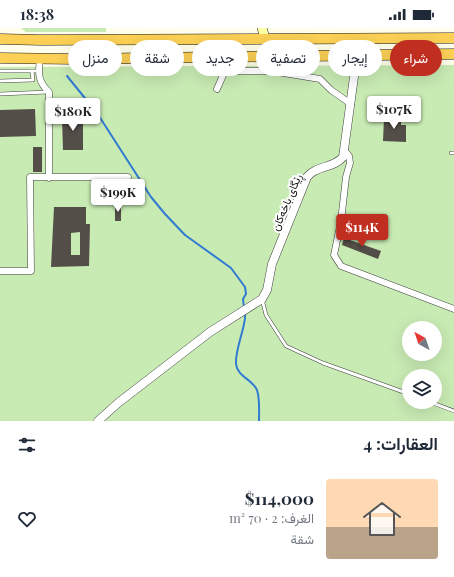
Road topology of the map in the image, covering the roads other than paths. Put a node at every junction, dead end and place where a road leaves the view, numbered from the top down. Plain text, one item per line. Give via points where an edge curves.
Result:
1 (263, 33) edge
2 (454, 38) edge
3 (0, 39) edge
4 (41, 40) junction
5 (454, 54) edge
6 (328, 55) edge
7 (382, 55) edge
8 (192, 57) edge
9 (248, 57) edge
10 (0, 58) edge
11 (40, 59) junction
12 (0, 71) edge
13 (36, 71) junction
14 (248, 71) edge
15 (222, 76) edge
16 (355, 76) edge
17 (0, 81) edge
18 (217, 89) dead end
19 (49, 92) junction
20 (0, 94) edge
21 (352, 104) junction
22 (344, 150) junction
23 (128, 177) dead end
24 (49, 178) junction
25 (0, 271) edge
26 (260, 301) junction
27 (454, 309) edge
28 (402, 391) edge
29 (442, 406) edge
30 (454, 411) edge
31 (98, 421) edge

1 - 2 highway
1 - 4 highway
3 - 4 highway
4 - 11 highway
5 - 7 highway
6 - 9 highway
8 - 11 highway
10 - 11 highway
11 - 13 street
12 - 13 lane
13 - 17 lane via 33,80
13 - 19 street via 41,85
14 - 21 street via 270,71 320,79
15 - 18 street
16 - 21 street, ڕێگای باخەکان
19 - 20 lane
19 - 24 street
21 - 22 street, ڕێگای باخەکان
22 - 26 street, ڕێگای باخەکان via 339,162 315,170 307,177 272,264 267,290
22 - 27 street via 349,156 350,163 334,251 338,264
23 - 24 street
24 - 25 street via 30,177 31,271
26 - 28 lane via 286,346
26 - 31 street via 204,337 118,402
29 - 30 lane

